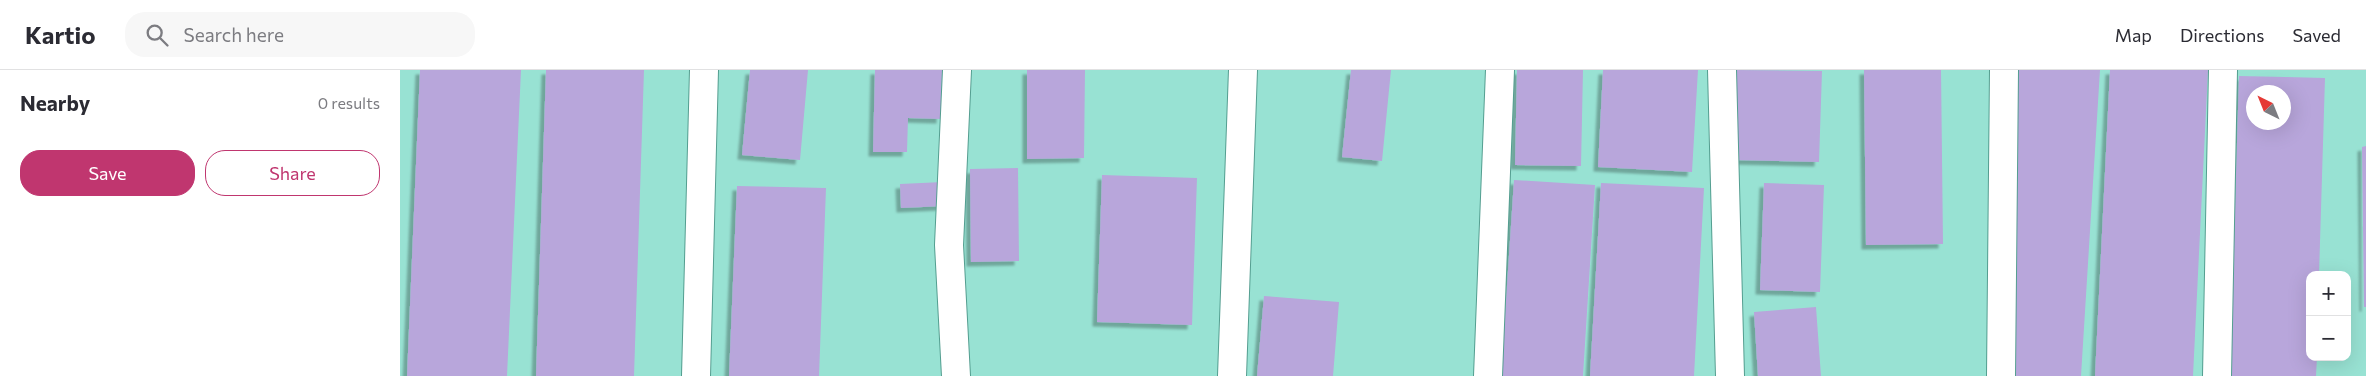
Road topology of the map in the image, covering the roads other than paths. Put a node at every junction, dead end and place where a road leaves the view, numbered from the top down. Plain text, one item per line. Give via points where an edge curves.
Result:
1 (704, 70) edge
2 (956, 70) edge
3 (1243, 70) edge
4 (1500, 70) edge
5 (1722, 70) edge
6 (2004, 70) edge
7 (2223, 70) edge
8 (696, 376) edge
9 (956, 376) edge
10 (1232, 376) edge
11 (1488, 376) edge
12 (1730, 376) edge
13 (2001, 376) edge
14 (2217, 376) edge

1 - 8 street
2 - 9 street via 949,245
3 - 10 street
4 - 11 street
5 - 12 street
6 - 13 street
7 - 14 street

